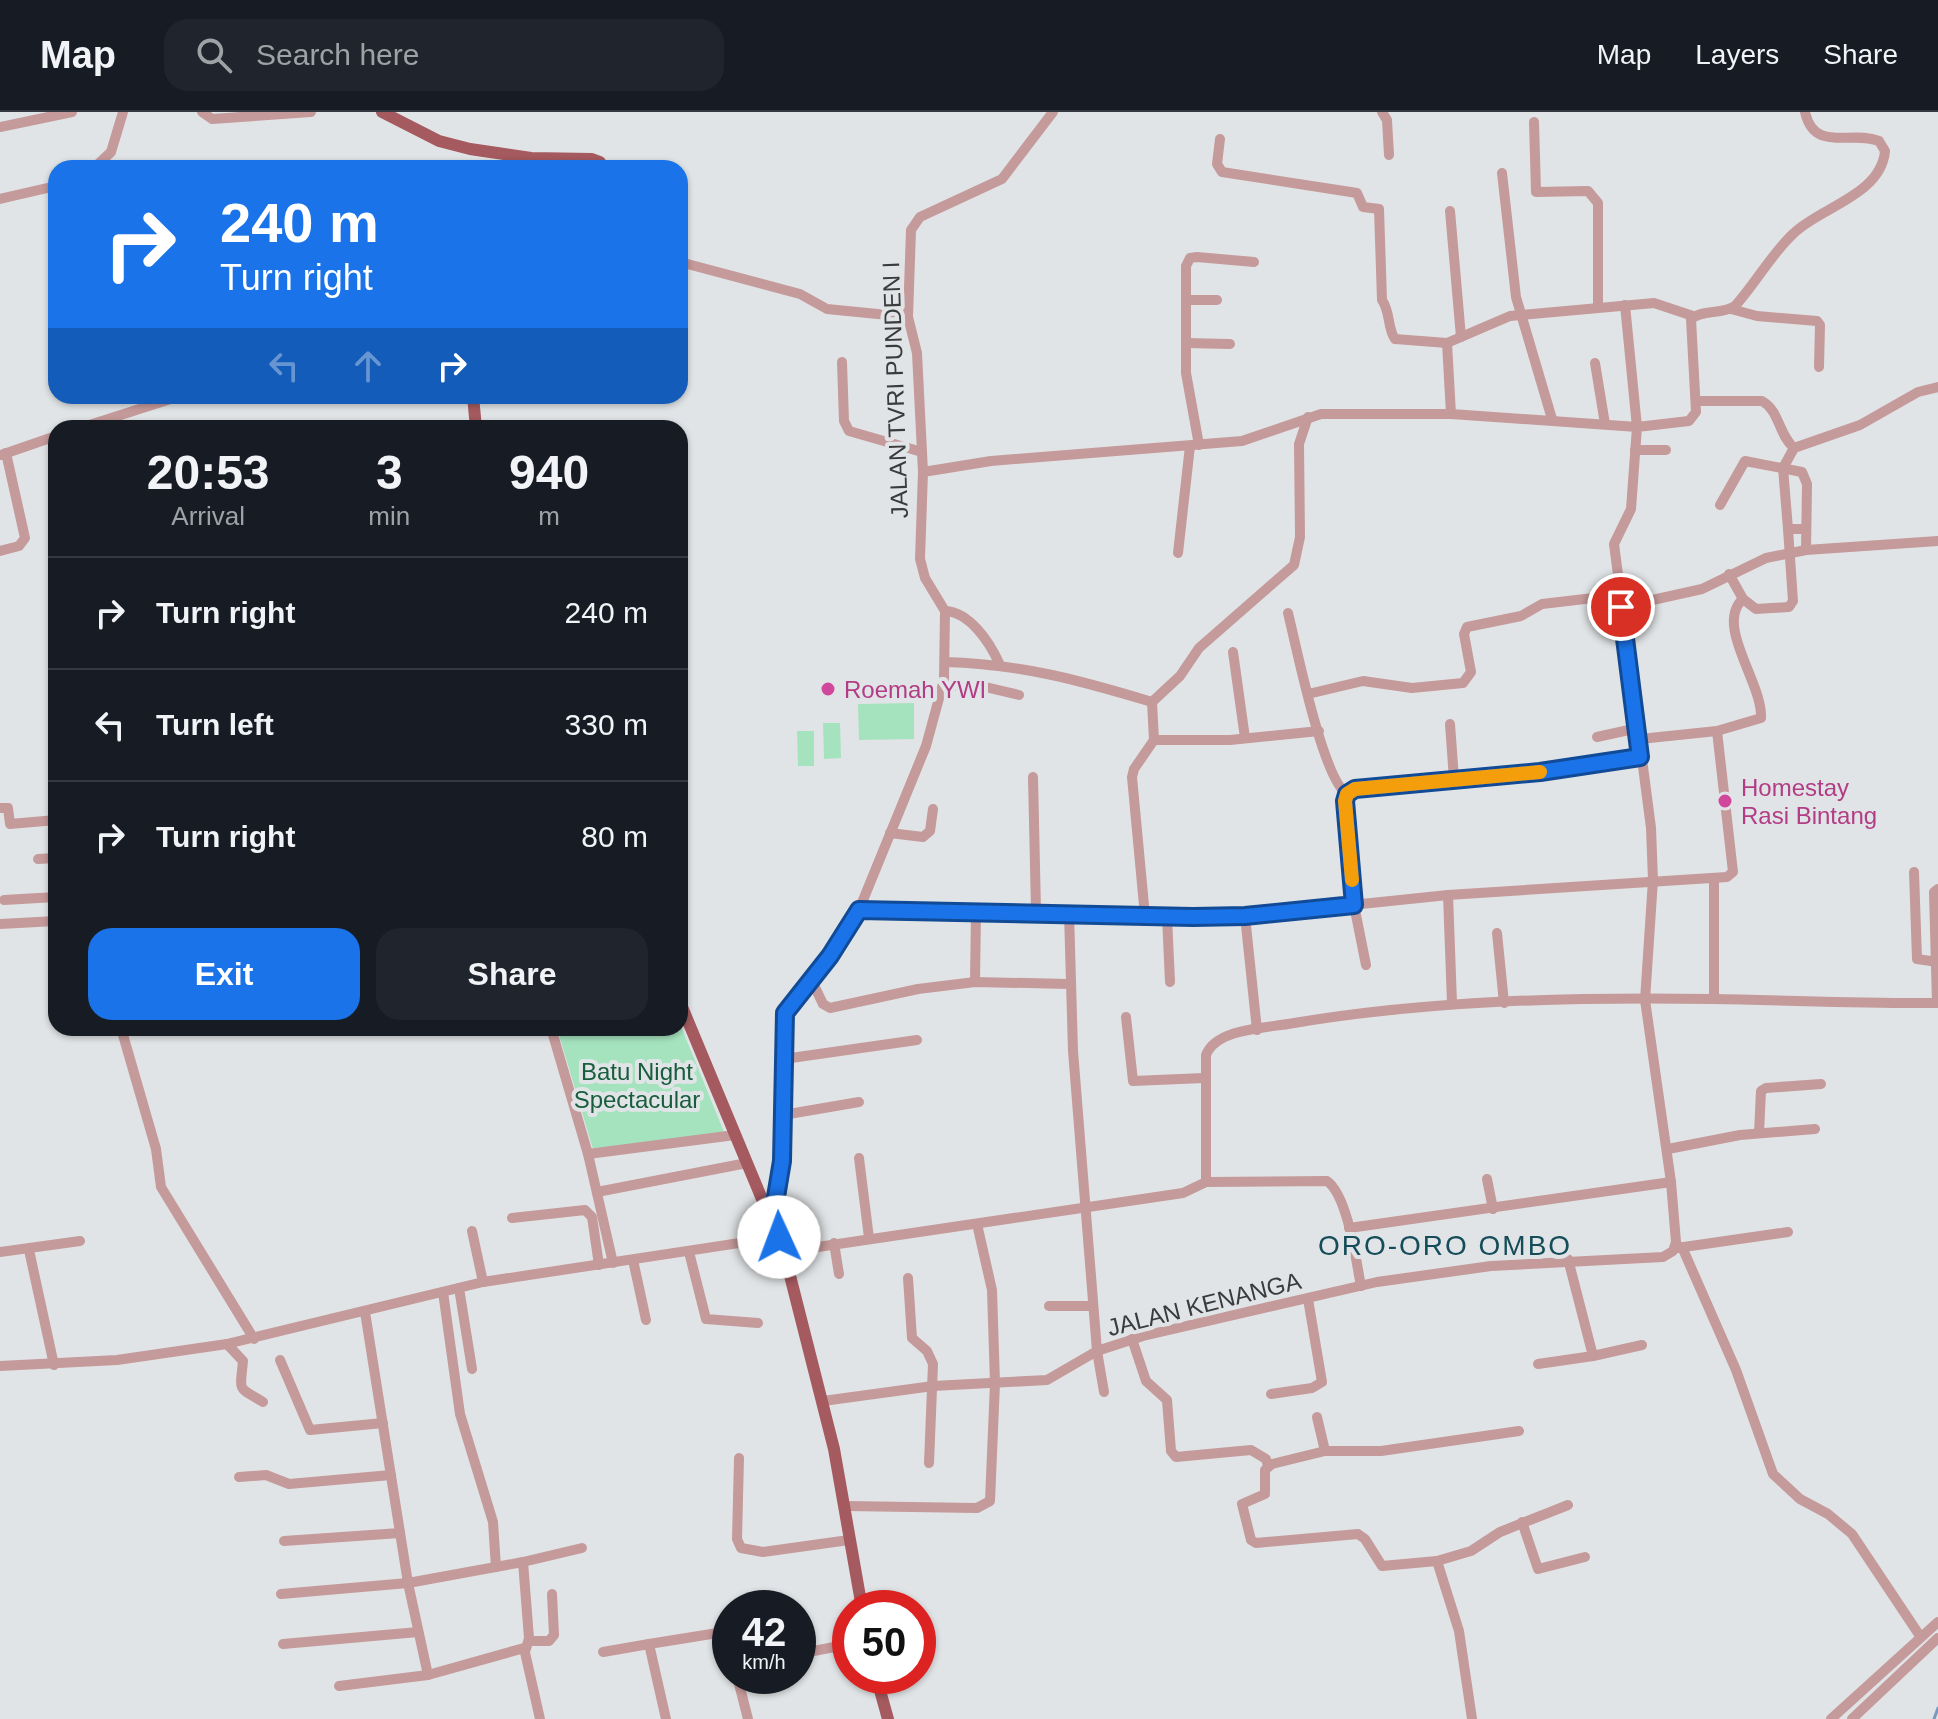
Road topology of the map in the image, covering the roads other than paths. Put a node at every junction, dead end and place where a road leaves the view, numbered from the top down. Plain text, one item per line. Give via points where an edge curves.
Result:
1 (72, 112) edge
2 (123, 112) edge
3 (202, 112) edge
4 (311, 112) edge
5 (382, 112) edge
6 (1053, 112) edge
7 (1382, 112) edge
8 (1805, 112) edge
9 (247, 115) edge
10 (1534, 122) dead end
11 (0, 127) edge
12 (1220, 139) dead end
13 (1389, 155) dead end
14 (102, 160) edge
15 (595, 160) edge
16 (1502, 173) dead end
17 (48, 188) edge
18 (0, 199) edge
19 (1450, 211) dead end
20 (1254, 262) dead end
21 (688, 264) edge
22 (1186, 300) junction
23 (1217, 300) dead end
24 (1625, 305) junction
25 (1598, 307) junction
26 (1731, 309) junction
27 (1521, 315) junction
28 (1693, 316) junction
29 (908, 317) junction
30 (1461, 337) junction
31 (1186, 343) junction
32 (1447, 343) junction
33 (1230, 344) dead end
34 (842, 362) dead end
35 (1595, 363) dead end
36 (1819, 367) dead end
37 (1938, 387) edge
38 (1696, 401) junction
39 (155, 404) edge
40 (1451, 414) junction
41 (1308, 417) junction
42 (1552, 419) junction
43 (105, 420) edge
44 (1605, 424) junction
45 (1637, 427) junction
46 (48, 439) edge
47 (1194, 445) junction
48 (1794, 448) junction
49 (1635, 450) junction
50 (1666, 450) dead end
51 (922, 452) junction
52 (3, 454) edge
53 (1783, 468) junction
54 (923, 472) junction
55 (14, 487) junction
56 (0, 491) edge
57 (1720, 505) dead end
58 (1788, 529) junction
59 (1806, 529) junction
60 (1938, 541) edge
61 (1806, 550) junction
62 (0, 551) edge
63 (1178, 553) dead end
64 (1789, 554) junction
65 (1729, 574) junction
66 (1619, 595) junction
67 (1743, 599) junction
68 (1621, 607) junction
69 (945, 611) junction
70 (1288, 613) dead end
71 (1233, 652) dead end
72 (945, 662) junction
73 (999, 663) junction
74 (944, 686) junction
75 (1308, 694) junction
76 (1019, 695) dead end
77 (1152, 702) junction
78 (1450, 724) dead end
79 (1319, 731) junction
80 (1717, 731) junction
81 (1639, 733) junction
82 (1597, 737) dead end
83 (1245, 738) junction
84 (1154, 740) junction
85 (1640, 757) junction
86 (1033, 777) dead end
87 (1454, 779) junction
88 (1347, 794) junction
89 (0, 808) edge
90 (933, 809) dead end
91 (48, 821) edge
92 (890, 833) junction
93 (48, 858) edge
94 (38, 859) dead end
95 (1914, 872) dead end
96 (1714, 878) junction
97 (1653, 880) junction
98 (1938, 889) edge
99 (1448, 895) junction
100 (48, 897) edge
101 (4, 900) dead end
102 (1354, 905) junction
103 (859, 910) junction
104 (976, 911) junction
105 (1036, 911) junction
106 (1069, 913) junction
107 (1145, 916) junction
108 (1245, 916) junction
109 (1167, 917) junction
110 (48, 921) edge
111 (0, 924) edge
112 (1937, 925) edge
113 (1497, 933) dead end
114 (1937, 962) edge
115 (1366, 965) dead end
116 (811, 979) junction
117 (975, 982) junction
118 (1170, 982) dead end
119 (1069, 984) junction
120 (1714, 999) junction
121 (1645, 1000) junction
122 (1452, 1003) junction
123 (1504, 1003) junction
124 (1938, 1003) edge
125 (1126, 1017) dead end
126 (688, 1021) edge
127 (1257, 1030) junction
128 (123, 1036) edge
129 (553, 1036) edge
130 (917, 1040) dead end
131 (784, 1059) junction
132 (1204, 1078) junction
133 (1821, 1084) dead end
134 (859, 1102) dead end
135 (783, 1115) junction
136 (1815, 1129) dead end
137 (1759, 1133) junction
138 (735, 1135) junction
139 (1668, 1149) junction
140 (588, 1154) junction
141 (859, 1158) dead end
142 (747, 1163) junction
143 (1487, 1179) dead end
144 (1206, 1182) junction
145 (1671, 1182) junction
146 (780, 1184) junction
147 (758, 1188) junction
148 (597, 1192) junction
149 (1086, 1207) junction
150 (1493, 1209) junction
151 (512, 1218) dead end
152 (772, 1221) junction
153 (977, 1224) junction
154 (1349, 1228) junction
155 (472, 1231) dead end
156 (1788, 1232) dead end
157 (779, 1237) junction
158 (869, 1238) junction
159 (80, 1241) dead end
160 (834, 1243) junction
161 (1678, 1248) junction
162 (29, 1250) junction
163 (0, 1252) edge
164 (689, 1252) junction
165 (784, 1252) junction
166 (1568, 1259) junction
167 (633, 1260) junction
168 (613, 1263) junction
169 (599, 1265) junction
170 (839, 1274) dead end
171 (908, 1278) dead end
172 (483, 1282) junction
173 (1361, 1286) junction
174 (459, 1288) junction
175 (443, 1292) junction
176 (1308, 1299) junction
177 (1049, 1306) dead end
178 (1093, 1306) junction
179 (365, 1312) junction
180 (646, 1320) dead end
181 (758, 1323) dead end
182 (254, 1339) junction
183 (1132, 1339) junction
184 (227, 1344) junction
185 (1642, 1345) dead end
186 (1097, 1351) junction
187 (1593, 1356) junction
188 (280, 1360) dead end
189 (1538, 1364) dead end
190 (54, 1365) junction
191 (0, 1366) edge
192 (472, 1369) dead end
193 (995, 1383) junction
194 (933, 1386) junction
195 (1104, 1392) dead end
196 (1271, 1394) dead end
197 (823, 1401) junction
198 (263, 1402) dead end
199 (1317, 1417) dead end
200 (383, 1423) junction
201 (1519, 1431) dead end
202 (1325, 1451) junction
203 (739, 1458) dead end
204 (929, 1463) dead end
205 (1268, 1466) junction
206 (391, 1475) junction
207 (239, 1477) dead end
208 (1568, 1505) dead end
209 (845, 1506) junction
210 (1522, 1522) junction
211 (400, 1533) junction
212 (849, 1540) junction
213 (284, 1541) dead end
214 (582, 1548) dead end
215 (1585, 1557) dead end
216 (1437, 1561) junction
217 (523, 1562) junction
218 (496, 1567) junction
219 (408, 1583) junction
220 (859, 1590) edge
221 (281, 1594) dead end
222 (552, 1594) dead end
223 (1938, 1622) edge
224 (418, 1632) junction
225 (712, 1634) edge
226 (1920, 1636) junction
227 (1938, 1638) edge
228 (283, 1644) dead end
229 (649, 1644) junction
230 (527, 1645) junction
231 (603, 1652) dead end
232 (428, 1675) junction
233 (339, 1686) dead end
234 (742, 1694) edge
235 (881, 1694) edge
236 (540, 1719) edge
237 (666, 1719) edge
238 (748, 1719) edge
239 (888, 1719) edge
240 (1472, 1719) edge
241 (1831, 1719) edge
242 (1852, 1719) edge

1 - 11 street
2 - 14 street via 111,152
3 - 9 street via 212,119
4 - 9 street
5 - 15 main road via 457,146 531,158
6 - 29 street, JALAN TVRI PUNDEN I via 1002,179 915,222 909,238
7 - 13 street
8 - 26 street via 1817,134 1871,138 1883,145 1884,158 1861,189 1791,235
10 - 25 street via 1536,192 1588,191 1598,203
12 - 32 street via 1217,164 1222,172 1357,193 1363,207 1379,209 1382,300 1390,311 1393,337
16 - 27 street
17 - 18 street
19 - 30 street
20 - 22 street via 1190,258
21 - 29 street via 800,294 827,309
22 - 23 street
22 - 31 street
24 - 25 street
24 - 28 street via 1662,304
24 - 45 street
25 - 27 street
26 - 28 street
26 - 36 street via 1817,321
27 - 30 street
27 - 42 street
28 - 38 street via 1689,324
29 - 51 street, JALAN TVRI PUNDEN I via 917,353
30 - 32 street
31 - 33 street
31 - 47 street
32 - 40 street
34 - 51 street via 849,431
35 - 44 street
37 - 48 street via 1918,392 1860,425
38 - 45 street via 1689,421
38 - 48 street via 1762,401
39 - 43 street
40 - 41 street
40 - 42 street
41 - 47 street via 1265,436
41 - 77 street via 1299,444 1300,537 1294,565 1199,648 1180,676
42 - 44 street
44 - 45 street
45 - 49 street
46 - 52 street
47 - 54 street via 991,461
47 - 63 street
48 - 53 street
49 - 50 street
49 - 66 street via 1631,509 1614,544
51 - 54 street, JALAN TVRI PUNDEN I
52 - 55 street
53 - 57 street via 1745,461
53 - 58 street
53 - 59 street via 1805,477
54 - 69 street, JALAN TVRI PUNDEN I via 920,559
55 - 56 street
55 - 62 street via 25,542
58 - 59 street
58 - 64 street
59 - 61 street
60 - 61 street
61 - 64 street
64 - 65 street
64 - 67 street via 1789,607 1762,611
65 - 67 street
65 - 68 street via 1702,589
66 - 68 street
66 - 75 street via 1542,604 1521,616 1467,627 1471,672 1463,683 1412,688 1363,681
67 - 80 street via 1733,610 1732,625 1762,716
68 - 81 street
69 - 72 street
69 - 73 street via 958,613 974,628
70 - 75 street
71 - 83 street
72 - 73 street
72 - 74 street
73 - 77 street
74 - 76 street via 981,686
74 - 92 street
75 - 79 street
77 - 84 street
78 - 87 street
79 - 83 street
79 - 88 street via 1336,783
80 - 81 street
80 - 96 street via 1733,872
81 - 82 street
81 - 85 street
83 - 84 street
84 - 107 street via 1133,773
85 - 87 street
85 - 97 street
86 - 105 street
87 - 88 street via 1360,787
88 - 102 street
89 - 91 street via 8,808 10,824
90 - 92 street via 930,831 923,837
92 - 103 street
93 - 94 street
95 - 114 street via 1917,959
96 - 97 street
96 - 120 street
97 - 99 street
97 - 121 street
98 - 112 street
99 - 102 street
99 - 122 street
100 - 101 street
102 - 108 street
102 - 115 street
103 - 104 street
103 - 116 street
104 - 105 street
104 - 117 street
105 - 106 street
106 - 107 street
106 - 119 street
107 - 109 street
108 - 109 street
108 - 127 street
109 - 118 street
110 - 111 street
112 - 114 street
113 - 123 street
114 - 124 street
116 - 117 street via 830,1008
116 - 131 street via 785,1013
117 - 119 street
119 - 149 street
120 - 121 street
120 - 124 street
121 - 123 street
121 - 139 street
122 - 123 street
122 - 127 street
125 - 132 street via 1133,1081
126 - 138 main road
127 - 132 street via 1211,1045
128 - 182 street via 156,1149 161,1187
129 - 140 street
130 - 131 street
131 - 135 street
132 - 144 street
133 - 137 street via 1766,1088 1760,1098
134 - 135 street
135 - 146 street
136 - 137 street
137 - 139 street
138 - 140 street
138 - 142 main road
139 - 145 street
140 - 148 street
141 - 158 street
142 - 147 main road
142 - 148 street
143 - 150 street
144 - 149 street via 1183,1193
144 - 154 street via 1327,1181
145 - 150 street
145 - 161 street
146 - 147 street
146 - 152 street
147 - 152 main road
148 - 168 street
149 - 153 street
149 - 178 street
150 - 154 street
151 - 169 street via 585,1210 592,1217
152 - 157 main road
153 - 158 street
153 - 193 street via 991,1280
154 - 173 street
155 - 172 street
156 - 161 street, JALAN KENANGA
157 - 164 street
157 - 165 main road
158 - 160 street
159 - 162 street
160 - 165 street
160 - 170 street
161 - 166 street, JALAN KENANGA via 1663,1257
161 - 226 street via 1736,1370 1773,1474 1852,1534
162 - 163 street
162 - 190 street
164 - 167 street
164 - 181 street via 706,1319
165 - 197 main road
166 - 173 street, JALAN KENANGA
166 - 187 street
167 - 168 street
167 - 180 street
168 - 169 street
169 - 172 street
171 - 194 street via 912,1338 931,1356
172 - 174 street
173 - 176 street, JALAN KENANGA
174 - 175 street
174 - 192 street
175 - 179 street
175 - 218 street via 460,1414 493,1522
176 - 183 street, JALAN KENANGA
176 - 196 street via 1322,1382
177 - 178 street
178 - 186 street
179 - 182 street
179 - 200 street
182 - 184 street
183 - 186 street, JALAN KENANGA
183 - 205 street via 1146,1381 1167,1400 1171,1451 1176,1457 1251,1450
184 - 190 street
184 - 198 street via 243,1361 243,1393
185 - 187 street
186 - 193 street, JALAN KENANGA via 1047,1380
186 - 195 street
187 - 189 street
188 - 200 street via 310,1430
190 - 191 street
193 - 194 street, JALAN KENANGA
193 - 209 street via 992,1495 987,1505
194 - 197 street, JALAN KENANGA
194 - 204 street
197 - 209 main road
199 - 202 street
200 - 206 street
201 - 202 street via 1381,1451
202 - 205 street
203 - 212 street via 741,1548 763,1552
205 - 216 street via 1265,1494 1242,1504 1256,1543 1354,1533 1365,1539 1382,1566
206 - 207 street via 289,1484 266,1475
206 - 211 street
208 - 210 street
209 - 212 main road
210 - 215 street via 1538,1569
210 - 216 street via 1471,1551
211 - 213 street
211 - 219 street
212 - 220 main road
214 - 217 street
216 - 240 street via 1459,1631
217 - 218 street
217 - 230 street
218 - 219 street
219 - 221 street
219 - 224 street
222 - 230 street via 554,1635
223 - 226 street
224 - 228 street
224 - 232 street
225 - 229 street
226 - 241 street
227 - 242 street
229 - 231 street
229 - 237 street
230 - 232 street
230 - 236 street
232 - 233 street
234 - 238 street
235 - 239 main road

